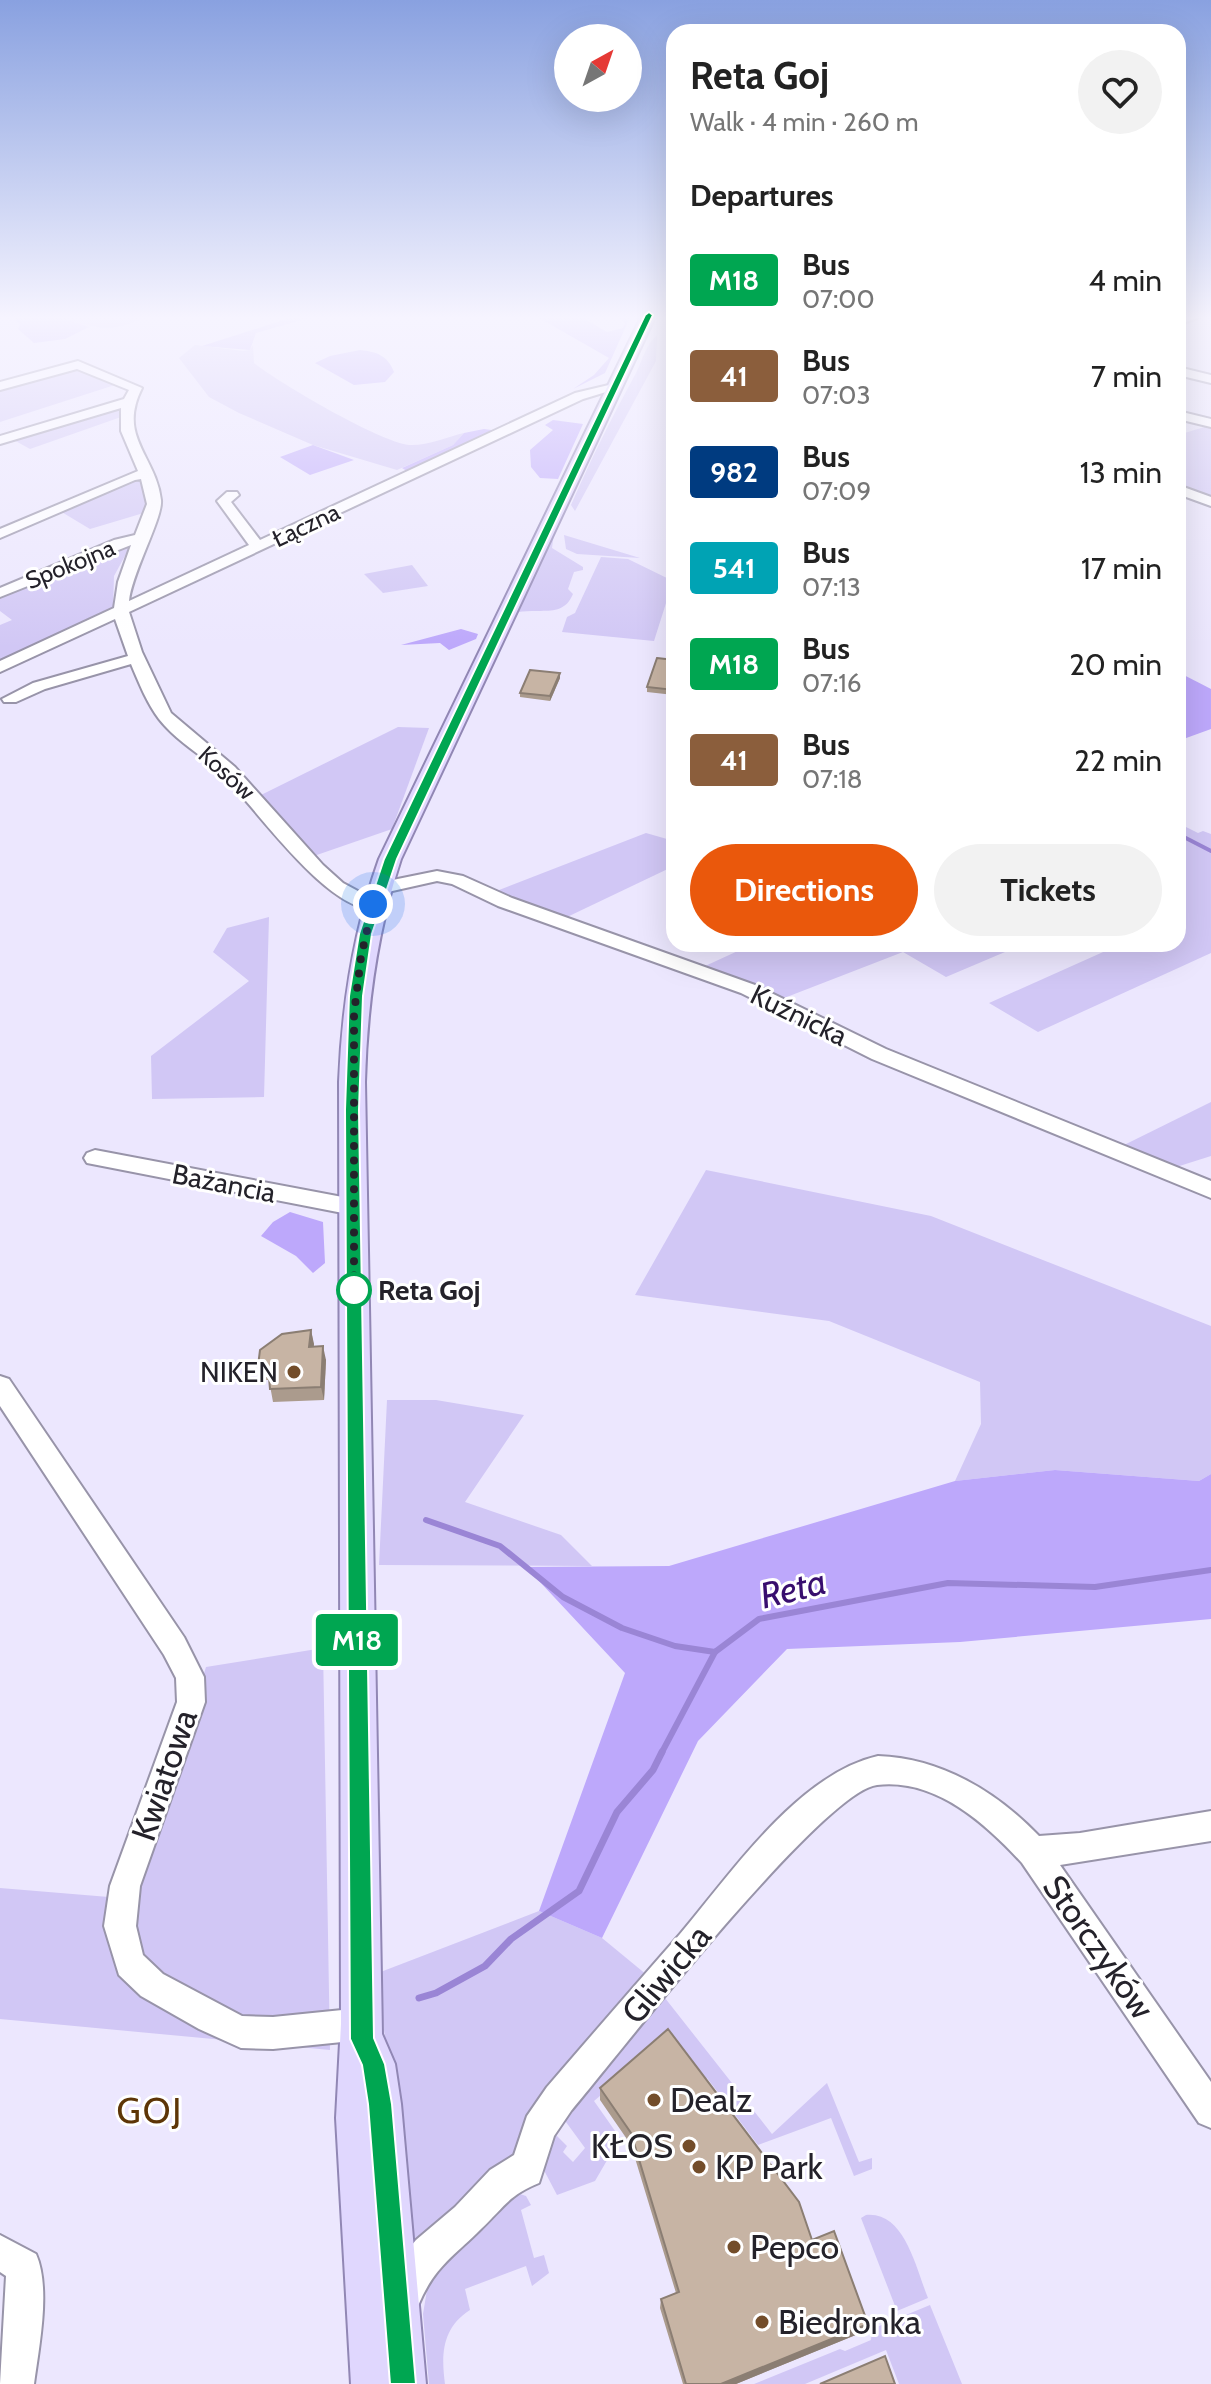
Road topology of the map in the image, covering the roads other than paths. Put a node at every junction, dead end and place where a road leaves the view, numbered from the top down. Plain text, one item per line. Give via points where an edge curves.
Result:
1 (46, 426) edge
2 (126, 426) edge
3 (515, 426) edge
4 (595, 426) edge
5 (0, 440) edge
6 (147, 474) junction
7 (1186, 492) edge
8 (232, 495) dead end
9 (1211, 502) edge
10 (0, 534) edge
11 (142, 538) junction
12 (261, 546) junction
13 (0, 593) edge
14 (123, 610) junction
15 (137, 658) junction
16 (0, 667) edge
17 (10, 699) dead end
18 (376, 896) junction
19 (95, 1158) dead end
20 (1211, 1190) edge
21 (353, 1207) junction
22 (0, 1386) edge
23 (1211, 1826) edge
24 (1033, 1852) junction
25 (362, 2032) junction
26 (1211, 2111) edge
27 (0, 2253) edge
28 (392, 2373) edge
29 (16, 2384) edge

1 - 5 street
2 - 6 street
3 - 12 street, Łączna
4 - 18 main road, Gliwicka
6 - 10 street
6 - 11 street via 155,503
7 - 9 street
8 - 12 street via 224,501
11 - 13 street, Spokojna
11 - 14 street via 126,579
12 - 14 street, Łączna
14 - 15 street, Kosów
14 - 16 street, Łączna
15 - 17 street
15 - 18 street, Kosów via 156,702 188,740 231,772 349,897
18 - 20 street, Kuźnicka via 437,876 457,880 748,989 879,1054
18 - 21 main road, Gliwicka via 354,1014
19 - 21 street, Bażancia
21 - 25 main road, Gliwicka
22 - 25 street, Kwiatowa via 190,1677 191,1702 125,1886 120,1926 130,1964 152,1985 241,2032
23 - 24 street, Storczyków
24 - 26 street, Storczyków
24 - 28 street, Gliwicka via 999,1817 969,1797 902,1771 866,1773 808,1814 559,2099 539,2128 527,2171 502,2182 428,2252 414,2271 401,2313
25 - 28 main road, Gliwicka via 357,2118
27 - 29 street via 24,2266

